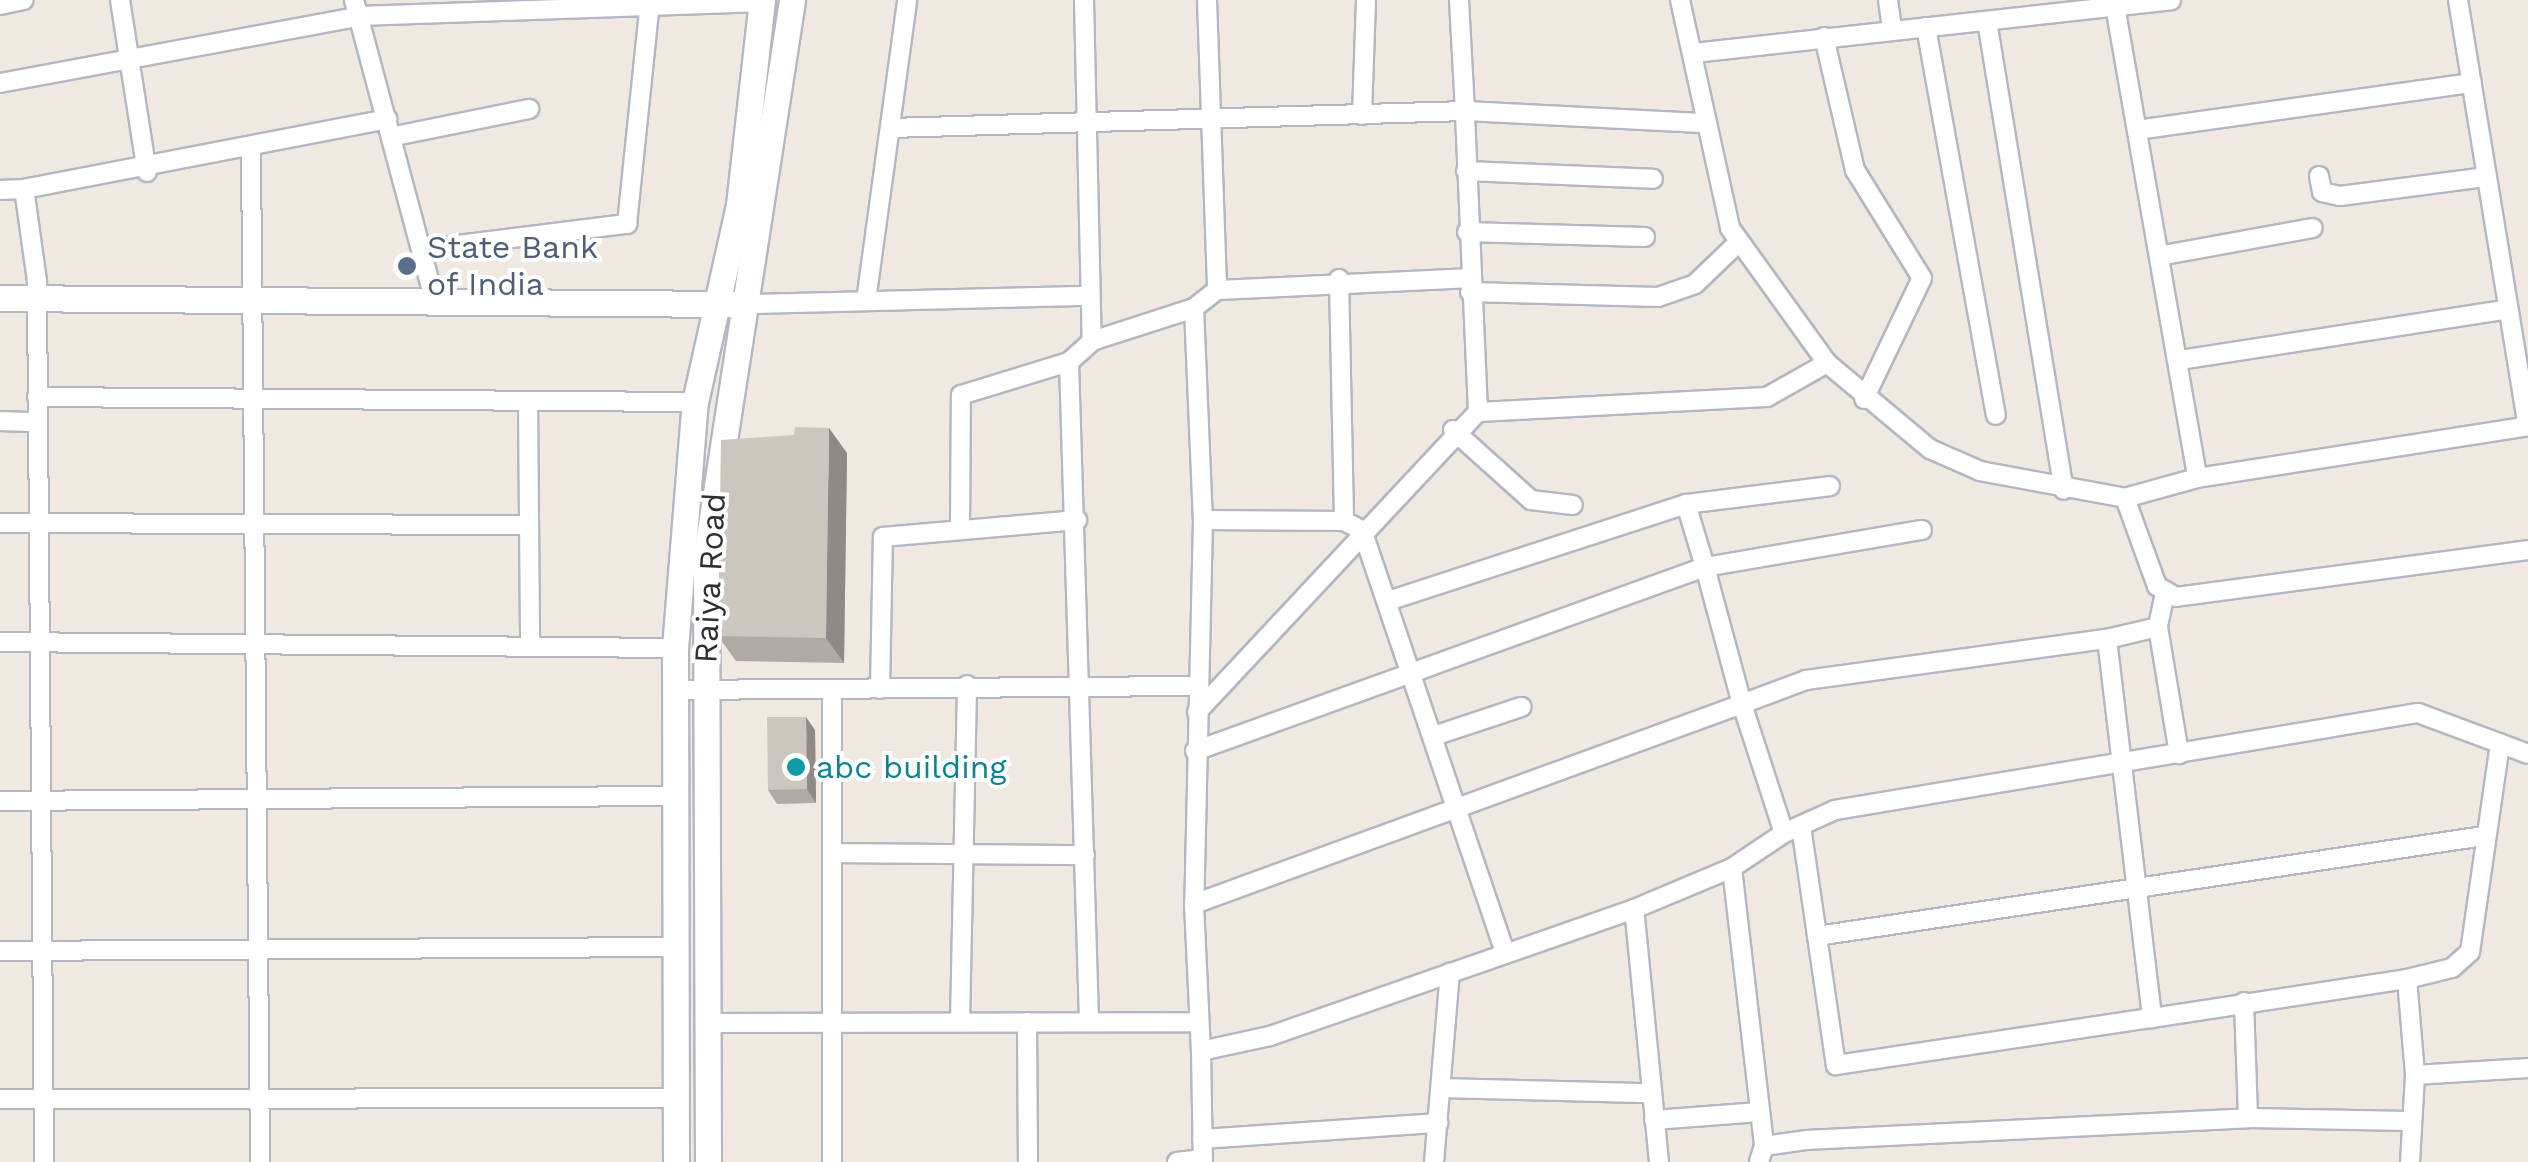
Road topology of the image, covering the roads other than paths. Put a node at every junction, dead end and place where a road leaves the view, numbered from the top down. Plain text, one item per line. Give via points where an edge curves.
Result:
1 (24, 0) edge
2 (120, 0) edge
3 (792, 0) edge
4 (907, 0) edge
5 (1084, 0) edge
6 (1207, 0) edge
7 (1366, 0) edge
8 (1460, 0) edge
9 (1680, 0) edge
10 (1888, 0) edge
11 (2171, 0) edge
12 (2458, 0) edge
13 (762, 1) edge
14 (505, 3) edge
15 (2115, 4) edge
16 (0, 5) edge
17 (357, 8) edge
18 (649, 10) junction
19 (1987, 21) junction
20 (1926, 27) junction
21 (1892, 29) junction
22 (1824, 38) junction
23 (1694, 54) junction
24 (128, 60) junction
25 (0, 82) edge
26 (2472, 83) junction
27 (529, 109) dead end
28 (1465, 111) junction
29 (1362, 115) junction
30 (1206, 120) junction
31 (1702, 123) junction
32 (1090, 124) junction
33 (391, 127) junction
34 (890, 128) junction
35 (2137, 130) junction
36 (251, 152) junction
37 (1466, 171) junction
38 (146, 172) junction
39 (2319, 176) dead end
40 (2487, 177) junction
41 (1653, 179) dead end
42 (24, 189) junction
43 (0, 190) edge
44 (2312, 228) dead end
45 (1467, 232) junction
46 (1644, 238) dead end
47 (1740, 242) junction
48 (425, 249) junction
49 (2164, 256) junction
50 (1339, 279) junction
51 (1470, 285) junction
52 (1217, 290) junction
53 (1090, 296) junction
54 (0, 298) edge
55 (36, 298) junction
56 (866, 301) junction
57 (435, 302) junction
58 (256, 303) junction
59 (721, 304) junction
60 (752, 304) junction
61 (1194, 308) junction
62 (2508, 309) junction
63 (1092, 341) junction
64 (2180, 360) junction
65 (1069, 362) junction
66 (1828, 363) junction
67 (256, 392) junction
68 (37, 397) junction
69 (1864, 398) junction
70 (695, 402) junction
71 (528, 403) junction
72 (1478, 412) junction
73 (1996, 415) dead end
74 (0, 422) edge
75 (37, 422) junction
76 (2528, 426) edge
77 (1454, 430) junction
78 (2196, 478) junction
79 (1830, 486) dead end
80 (2064, 490) junction
81 (2124, 498) junction
82 (1686, 504) junction
83 (1572, 505) dead end
84 (1076, 520) junction
85 (1203, 520) junction
86 (1344, 521) junction
87 (0, 523) edge
88 (38, 523) junction
89 (258, 525) junction
90 (524, 525) junction
91 (960, 526) junction
92 (1362, 530) junction
93 (1922, 530) dead end
94 (2528, 550) edge
95 (1705, 567) junction
96 (2165, 594) junction
97 (1392, 600) junction
98 (2158, 627) junction
99 (2106, 639) junction
100 (0, 642) edge
101 (40, 642) junction
102 (530, 645) junction
103 (260, 646) junction
104 (675, 648) junction
105 (1415, 672) junction
106 (967, 685) junction
107 (1198, 686) junction
108 (1082, 688) junction
109 (880, 689) junction
110 (674, 690) junction
111 (832, 691) junction
112 (704, 692) junction
113 (1742, 704) junction
114 (1521, 707) dead end
115 (1197, 712) junction
116 (1437, 735) junction
117 (2500, 743) junction
118 (1195, 751) junction
119 (2179, 754) junction
120 (2528, 754) edge
121 (2120, 764) junction
122 (260, 793) junction
123 (674, 796) junction
124 (42, 799) junction
125 (0, 801) edge
126 (1462, 810) junction
127 (1792, 830) junction
128 (2484, 836) junction
129 (837, 853) junction
130 (964, 853) junction
131 (1086, 854) junction
132 (1732, 868) junction
133 (2136, 888) junction
134 (1194, 904) junction
135 (1634, 909) junction
136 (1817, 936) junction
137 (678, 947) junction
138 (44, 950) junction
139 (260, 950) junction
140 (0, 951) edge
141 (1505, 953) junction
142 (1450, 973) junction
143 (2407, 979) junction
144 (2244, 1002) junction
145 (2152, 1018) junction
146 (960, 1022) junction
147 (1027, 1022) junction
148 (1089, 1022) junction
149 (1199, 1022) junction
150 (710, 1023) junction
151 (836, 1023) junction
152 (1200, 1051) junction
153 (2528, 1068) edge
154 (2415, 1076) junction
155 (1441, 1088) junction
156 (1651, 1093) junction
157 (676, 1098) junction
158 (0, 1099) edge
159 (260, 1099) junction
160 (44, 1100) junction
161 (1760, 1112) junction
162 (2248, 1118) junction
163 (1654, 1120) junction
164 (2408, 1121) junction
165 (1438, 1123) junction
166 (1202, 1139) junction
167 (1761, 1154) edge
168 (1202, 1161) edge
169 (44, 1162) edge
170 (260, 1162) edge
171 (676, 1162) edge
172 (708, 1162) edge
173 (832, 1162) edge
174 (1028, 1162) edge
175 (1177, 1162) edge
176 (1434, 1162) edge
177 (1659, 1162) edge
178 (2410, 1162) edge

1 - 16 street
2 - 24 street
3 - 60 street, Raiya Road
4 - 34 street
5 - 32 street
6 - 30 street
7 - 29 street
8 - 28 street
9 - 23 street
10 - 21 street
11 - 15 street
12 - 26 street
13 - 18 street
13 - 59 street, Raiya Road
14 - 17 street
14 - 18 street
15 - 19 street
15 - 35 street
17 - 24 street
17 - 33 street
18 - 48 street via 627,224
19 - 20 street
19 - 80 street
20 - 21 street
20 - 73 street
21 - 22 street
22 - 23 street
22 - 69 street via 1855,170 1922,278
23 - 31 street
24 - 25 street
24 - 38 street
26 - 35 street
26 - 40 street
27 - 33 street
28 - 29 street
28 - 31 street
28 - 37 street
29 - 30 street
30 - 32 street
30 - 52 street
31 - 47 street
32 - 34 street
32 - 53 street
33 - 36 street
33 - 48 street
34 - 56 street
35 - 49 street
36 - 38 street
36 - 58 street
37 - 41 street
37 - 45 street
38 - 42 street
39 - 40 street via 2322,192 2340,196
40 - 62 street
42 - 43 street
42 - 55 street
44 - 49 street
45 - 46 street
45 - 51 street
47 - 51 street via 1695,284 1658,297
47 - 66 street
48 - 57 street
49 - 64 street
50 - 51 street
50 - 52 street
50 - 86 street
51 - 72 street
52 - 61 street
53 - 56 street
53 - 63 street
54 - 55 street
55 - 58 street
55 - 68 street
56 - 60 street
57 - 58 street
57 - 59 street
58 - 67 street
59 - 60 street
59 - 70 street, Raiya Road
60 - 112 street, Raiya Road via 725,402 706,557
61 - 63 street
61 - 85 street
62 - 64 street
62 - 76 street
63 - 65 street
64 - 78 street
65 - 84 street
65 - 91 street via 961,395
66 - 69 street
66 - 72 street via 1767,397
67 - 68 street
67 - 71 street
67 - 89 street
68 - 75 street
69 - 80 street via 1930,449
70 - 71 street
70 - 104 street, Raiya Road
71 - 90 street
72 - 77 street
74 - 75 street
75 - 88 street
76 - 78 street
77 - 83 street via 1531,500
77 - 92 street
78 - 81 street
79 - 82 street
80 - 81 street
81 - 96 street
82 - 95 street
82 - 97 street
84 - 91 street
84 - 108 street
85 - 86 street
85 - 107 street
86 - 92 street
87 - 88 street
88 - 89 street
88 - 101 street
89 - 90 street
89 - 103 street
90 - 102 street
91 - 109 street via 883,537
92 - 97 street
92 - 115 street
93 - 95 street
94 - 96 street
95 - 105 street
95 - 113 street
96 - 98 street
97 - 105 street
98 - 99 street
98 - 119 street
99 - 113 street via 1806,680
99 - 121 street
100 - 101 street
101 - 103 street
101 - 124 street
102 - 103 street
102 - 104 street
103 - 122 street
104 - 110 street, Raiya Road
105 - 116 street
105 - 118 street
106 - 108 street
106 - 109 street
106 - 130 street
107 - 108 street
107 - 115 street
108 - 131 street
109 - 111 street
110 - 112 street
110 - 123 street, Raiya Road
111 - 112 street
111 - 129 street
112 - 150 street, Raiya Road
113 - 126 street
113 - 127 street
114 - 116 street
115 - 118 street
116 - 126 street
117 - 119 street via 2418,713
117 - 120 street
117 - 128 street
118 - 134 street
119 - 121 street
121 - 127 street via 1835,810
121 - 133 street
122 - 123 street
122 - 124 street
122 - 139 street
123 - 137 street, Raiya Road
124 - 125 street
124 - 138 street
126 - 134 street
126 - 141 street
127 - 132 street
127 - 136 street
128 - 133 street
128 - 143 street via 2470,952 2452,968
129 - 130 street
129 - 151 street
130 - 131 street
130 - 146 street
131 - 148 street
132 - 135 street
132 - 161 street
133 - 136 street
133 - 145 street
134 - 149 street
135 - 141 street
135 - 156 street
136 - 145 street via 1836,1065
137 - 139 street
137 - 157 street, Raiya Road
138 - 139 street
138 - 140 street
138 - 160 street
139 - 159 street
141 - 142 street
142 - 152 street
142 - 155 street
143 - 144 street
143 - 154 street
144 - 145 street
144 - 162 street
146 - 147 street
146 - 151 street
147 - 148 street
147 - 174 street
148 - 149 street
149 - 152 street
150 - 151 street
150 - 172 street, Raiya Road
151 - 173 street
152 - 166 street
153 - 154 street
154 - 164 street
155 - 156 street
155 - 165 street
156 - 163 street
157 - 159 street
157 - 171 street, Raiya Road
158 - 160 street
159 - 160 street
159 - 170 street
160 - 169 street
161 - 163 street
161 - 167 street
162 - 164 street
162 - 167 street
163 - 177 street
164 - 178 street
165 - 166 street
165 - 176 street
166 - 168 street
168 - 175 street

